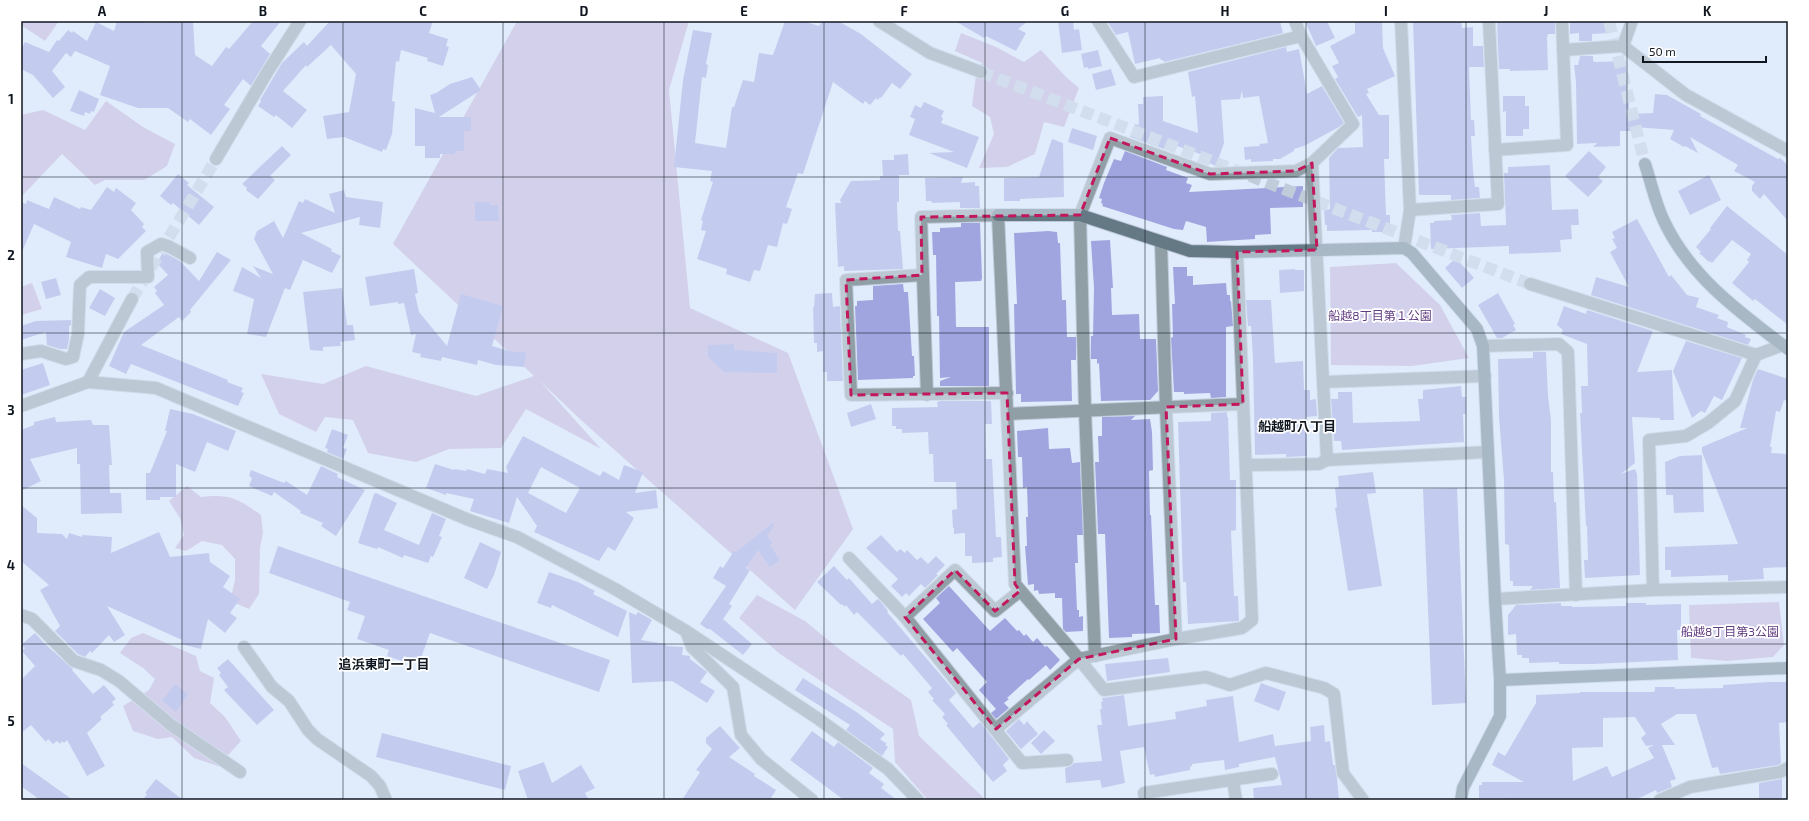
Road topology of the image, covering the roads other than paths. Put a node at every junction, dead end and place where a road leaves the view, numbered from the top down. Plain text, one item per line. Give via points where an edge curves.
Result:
1 (300, 21) edge
2 (879, 21) edge
3 (1098, 21) edge
4 (1294, 21) edge
5 (1401, 21) edge
6 (1489, 21) edge
7 (1562, 21) edge
8 (1632, 21) edge
9 (1301, 36) junction
10 (1623, 46) junction
11 (1563, 50) junction
12 (982, 72) tunnel mouth
13 (1495, 150) junction
14 (1788, 151) edge
15 (216, 158) tunnel mouth
16 (1312, 163) junction
17 (1645, 164) tunnel mouth
18 (1410, 210) junction
19 (998, 215) junction
20 (1080, 215) junction
21 (1161, 242) junction
22 (1404, 248) junction
23 (1317, 250) junction
24 (1237, 252) junction
25 (190, 258) dead end
26 (922, 275) junction
27 (1530, 284) tunnel mouth
28 (132, 299) tunnel mouth
29 (1483, 346) junction
30 (1786, 347) edge
31 (21, 354) edge
32 (1756, 355) junction
33 (1485, 376) junction
34 (88, 382) junction
35 (1324, 382) junction
36 (1007, 393) junction
37 (927, 395) junction
38 (1243, 404) junction
39 (21, 406) edge
40 (1166, 407) junction
41 (1085, 410) junction
42 (1007, 414) junction
43 (1488, 452) junction
44 (1327, 460) junction
45 (1246, 465) junction
46 (849, 558) dead end
47 (1788, 587) edge
48 (1653, 590) junction
49 (1020, 591) junction
50 (1576, 595) junction
51 (1495, 599) junction
52 (21, 615) edge
53 (905, 618) junction
54 (686, 631) junction
55 (1176, 639) junction
56 (244, 647) dead end
57 (1095, 656) junction
58 (1079, 659) junction
59 (1788, 668) edge
60 (1500, 680) junction
61 (996, 730) junction
62 (1067, 760) dead end
63 (1788, 768) edge
64 (240, 772) dead end
65 (1272, 774) dead end
66 (1233, 780) junction
67 (386, 800) edge
68 (812, 800) edge
69 (918, 800) edge
70 (1145, 800) edge
71 (1236, 800) edge
72 (1363, 800) edge
73 (1461, 800) edge
74 (1660, 800) edge

1 - 15 street
2 - 12 street via 930,53
3 - 9 street via 1134,77
4 - 9 street
5 - 18 street
6 - 13 street
7 - 11 street
8 - 10 street
9 - 16 street via 1353,124
10 - 11 street
10 - 14 street via 1686,95
11 - 13 street via 1567,145
13 - 18 street via 1498,204
16 - 20 street via 1296,171 1210,174 1110,138
16 - 23 street
17 - 30 street via 1663,219 1682,252 1706,282 1731,306
18 - 22 street
19 - 20 street
19 - 26 street via 920,217
19 - 36 street
20 - 21 street
20 - 41 street
21 - 24 street via 1190,251
21 - 40 street
22 - 23 street
22 - 29 street via 1412,253 1477,329
23 - 24 street
23 - 35 street
24 - 38 street
25 - 31 street via 161,244 147,252 148,277 89,277 80,285 78,334 73,357 66,359 41,350
26 - 37 street
26 - 37 street via 846,280 851,395
27 - 32 street
28 - 34 street
29 - 33 street
29 - 50 street via 1559,344 1568,352
30 - 32 street
32 - 48 street via 1735,401 1708,423 1686,436 1648,440
33 - 35 street
33 - 43 street
34 - 39 street
34 - 54 street via 156,388 469,520 517,537 615,589
35 - 44 street
36 - 37 street
36 - 42 street
38 - 40 street
38 - 45 street
40 - 41 street
40 - 55 street
41 - 42 street
41 - 57 street
42 - 49 street via 1016,584
43 - 44 street
43 - 51 street
44 - 45 street via 1319,464
45 - 55 street via 1252,620 1242,628
46 - 53 street
47 - 48 street
48 - 50 street
49 - 53 street via 995,611 955,570
49 - 58 street
50 - 51 street
51 - 60 street
52 - 64 street via 32,619 74,661 101,670 120,681 171,725
53 - 61 street
54 - 68 street via 692,647 733,687 741,735 761,759
54 - 69 street via 835,730 888,769
55 - 57 street
56 - 67 street via 272,686 289,700 308,730 371,776 380,786
57 - 58 street
58 - 61 street
58 - 72 street via 1104,690 1206,677 1230,685 1266,673 1324,688 1334,694 1343,773
59 - 60 street
60 - 73 street via 1500,716 1463,788
61 - 62 street via 1022,762
63 - 74 street via 1780,772 1690,787
65 - 66 street
66 - 70 street via 1144,793
66 - 71 street

